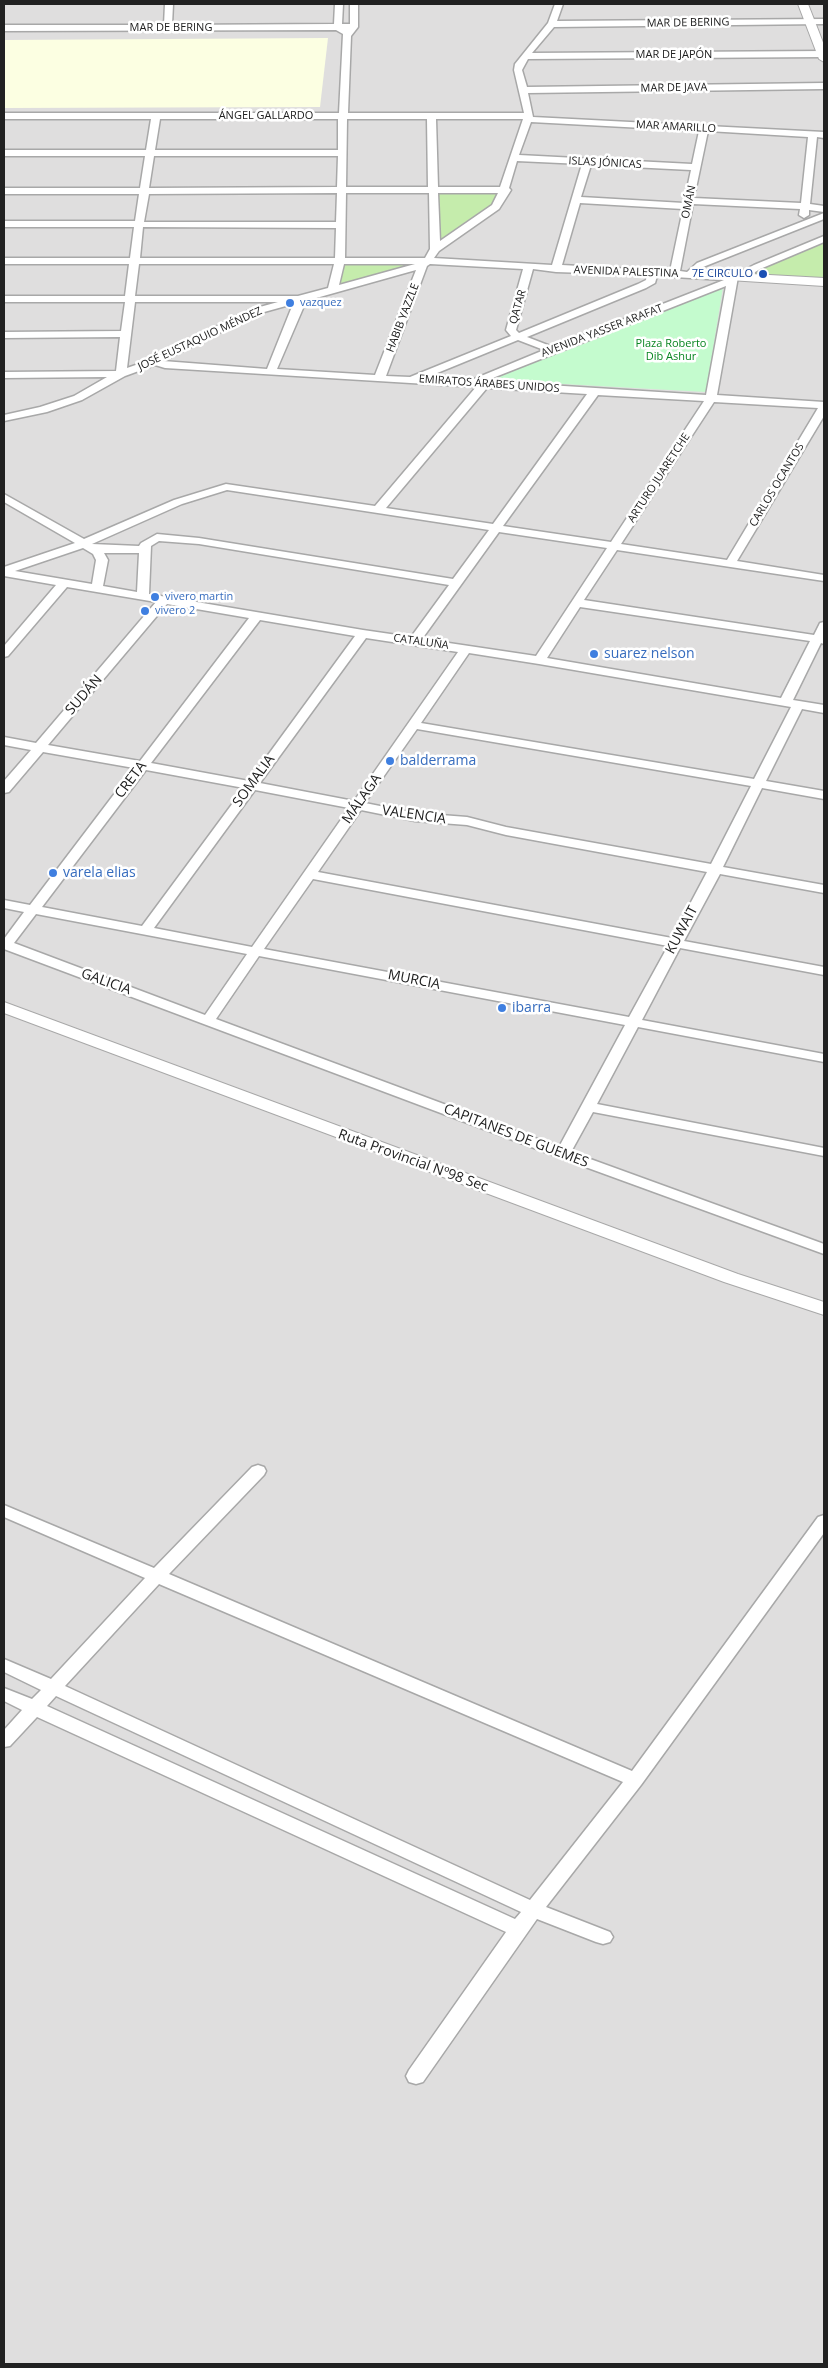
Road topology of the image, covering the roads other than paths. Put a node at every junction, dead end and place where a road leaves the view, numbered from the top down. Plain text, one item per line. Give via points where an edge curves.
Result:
1 (169, 4) edge
2 (339, 4) edge
3 (354, 4) edge
4 (559, 4) edge
5 (804, 4) edge
6 (810, 21) junction
7 (824, 21) edge
8 (552, 24) junction
9 (338, 27) junction
10 (354, 27) junction
11 (4, 28) edge
12 (168, 28) junction
13 (347, 35) junction
14 (4, 37) edge
15 (824, 55) edge
16 (524, 56) junction
17 (824, 86) edge
18 (523, 90) junction
19 (4, 116) edge
20 (156, 116) junction
21 (342, 116) junction
22 (432, 116) junction
23 (528, 117) junction
24 (704, 129) junction
25 (813, 134) junction
26 (824, 135) edge
27 (4, 153) edge
28 (151, 153) junction
29 (342, 153) junction
30 (513, 158) junction
31 (587, 162) junction
32 (696, 167) junction
33 (145, 190) junction
34 (506, 190) junction
35 (4, 191) edge
36 (343, 191) junction
37 (432, 191) junction
38 (575, 200) junction
39 (689, 203) junction
40 (805, 206) junction
41 (824, 209) edge
42 (824, 216) edge
43 (4, 224) edge
44 (139, 224) junction
45 (340, 225) junction
46 (802, 225) junction
47 (824, 240) edge
48 (435, 249) junction
49 (135, 260) junction
50 (340, 260) junction
51 (4, 261) edge
52 (426, 263) junction
53 (529, 267) junction
54 (556, 269) junction
55 (652, 273) junction
56 (674, 274) junction
57 (689, 274) junction
58 (746, 278) junction
59 (732, 279) junction
60 (824, 282) edge
61 (333, 289) junction
62 (4, 299) edge
63 (131, 299) junction
64 (296, 299) junction
65 (126, 334) junction
66 (4, 335) edge
67 (516, 336) junction
68 (552, 350) junction
69 (154, 362) junction
70 (271, 372) junction
71 (121, 374) junction
72 (4, 375) edge
73 (380, 377) junction
74 (413, 379) junction
75 (472, 383) junction
76 (485, 384) junction
77 (595, 391) junction
78 (711, 398) junction
79 (824, 406) edge
80 (4, 418) edge
81 (4, 498) edge
82 (379, 509) junction
83 (496, 527) junction
84 (140, 537) junction
85 (83, 544) junction
86 (615, 546) junction
87 (94, 549) junction
88 (730, 564) junction
89 (4, 572) edge
90 (17, 576) junction
91 (824, 578) edge
92 (4, 582) edge
93 (458, 583) junction
94 (64, 584) junction
95 (97, 589) junction
96 (143, 598) junction
97 (164, 601) junction
98 (579, 603) junction
99 (257, 616) junction
100 (824, 626) edge
101 (363, 634) junction
102 (821, 639) edge
103 (414, 640) junction
104 (466, 648) junction
105 (4, 653) edge
106 (540, 660) junction
107 (792, 704) junction
108 (824, 709) edge
109 (413, 725) junction
110 (4, 741) edge
111 (39, 747) junction
112 (141, 766) junction
113 (759, 784) junction
114 (250, 785) junction
115 (4, 789) edge
116 (824, 795) edge
117 (357, 805) junction
118 (715, 870) junction
119 (309, 874) junction
120 (824, 889) edge
121 (4, 904) edge
122 (32, 909) junction
123 (147, 929) junction
124 (674, 942) junction
125 (5, 945) edge
126 (258, 950) junction
127 (824, 970) edge
128 (4, 1007) edge
129 (208, 1020) junction
130 (634, 1022) junction
131 (824, 1058) edge
132 (588, 1107) junction
133 (824, 1152) edge
134 (563, 1154) junction
135 (824, 1249) edge
136 (824, 1309) edge
137 (258, 1471) dead end
138 (4, 1511) edge
139 (824, 1521) edge
140 (156, 1577) junction
141 (4, 1665) edge
142 (54, 1688) junction
143 (4, 1694) edge
144 (35, 1709) junction
145 (4, 1741) edge
146 (635, 1780) junction
147 (535, 1910) junction
148 (518, 1929) junction
149 (603, 1937) dead end
150 (416, 2076) dead end

1 - 12 street
2 - 9 street
3 - 10 street
4 - 8 street
5 - 6 street
6 - 7 street, MAR DE BERING
6 - 8 street, MAR DE BERING
6 - 15 street
8 - 16 street
9 - 10 street, MAR DE BERING
9 - 12 street, MAR DE BERING
9 - 13 street
10 - 13 street
11 - 12 street, MAR DE BERING
13 - 14 street
13 - 21 street
15 - 16 street, MAR DE JAPÓN
16 - 18 street via 518,70
17 - 18 street, MAR DE JAVA
18 - 23 street
19 - 20 street, ÁNGEL GALLARDO
20 - 21 street, ÁNGEL GALLARDO
20 - 28 street
21 - 22 street, ÁNGEL GALLARDO
21 - 29 street
22 - 23 street, ÁNGEL GALLARDO
22 - 37 street
23 - 24 street, MAR AMARILLO
23 - 30 street
24 - 25 street, MAR AMARILLO
24 - 32 street, OMÁN
25 - 26 street, MAR AMARILLO
25 - 40 street
27 - 28 street
28 - 29 street
28 - 33 street
29 - 36 street
30 - 31 street, ISLAS JÓNICAS
30 - 34 street
31 - 32 street, ISLAS JÓNICAS
31 - 38 street
32 - 39 street, OMÁN
33 - 35 street
33 - 36 street
33 - 44 street
34 - 37 street
34 - 48 street via 496,207
36 - 37 street
36 - 45 street
37 - 48 street
38 - 39 street
38 - 54 street
39 - 40 street
39 - 56 street, OMÁN
40 - 41 street
40 - 46 street
42 - 46 street
43 - 44 street
44 - 45 street
44 - 49 street
45 - 50 street
46 - 57 street via 700,265
47 - 58 street via 757,267 748,272
48 - 52 street, HABIB YAZZLE
49 - 50 street, AVENIDA PALESTINA
49 - 51 street, AVENIDA PALESTINA
49 - 63 street
50 - 52 street, AVENIDA PALESTINA
50 - 61 street
52 - 53 street, AVENIDA PALESTINA
52 - 61 street, JOSÉ EUSTAQUIO MÉNDEZ
52 - 73 street, HABIB YAZZLE
53 - 54 street, AVENIDA PALESTINA
53 - 67 street, QATAR via 511,330
54 - 55 street, AVENIDA PALESTINA
55 - 56 street, AVENIDA PALESTINA
55 - 67 street, AVENIDA YASSER ARAFAT via 651,280 642,286
56 - 57 street, AVENIDA PALESTINA
57 - 59 street, AVENIDA PALESTINA
58 - 59 street, AVENIDA PALESTINA
58 - 60 street, AVENIDA PALESTINA
59 - 68 street, AVENIDA YASSER ARAFAT
59 - 78 street, ARTURO JUARETCHE
61 - 64 street, JOSÉ EUSTAQUIO MÉNDEZ
62 - 63 street
63 - 64 street
63 - 65 street
64 - 69 street, JOSÉ EUSTAQUIO MÉNDEZ via 253,312
64 - 70 street via 299,306
65 - 66 street
65 - 71 street
67 - 68 street, QATAR
67 - 74 street, AVENIDA YASSER ARAFAT
68 - 75 street, AVENIDA YASSER ARAFAT
69 - 70 street, EMIRATOS ÁRABES UNIDOS
69 - 71 street, JOSÉ EUSTAQUIO MÉNDEZ
70 - 73 street, EMIRATOS ÁRABES UNIDOS
71 - 72 street
71 - 80 street via 62,404
73 - 74 street, EMIRATOS ÁRABES UNIDOS
74 - 75 street, EMIRATOS ÁRABES UNIDOS
75 - 76 street, EMIRATOS ÁRABES UNIDOS
76 - 77 street, EMIRATOS ÁRABES UNIDOS
76 - 82 street
77 - 78 street, EMIRATOS ÁRABES UNIDOS
77 - 83 street
78 - 79 street, EMIRATOS ÁRABES UNIDOS
78 - 86 street, ARTURO JUARETCHE
79 - 88 street, CARLOS OCANTOS
81 - 85 street
82 - 83 street
82 - 84 street via 226,487 178,502
83 - 86 street
83 - 93 street
84 - 85 street
84 - 87 street
84 - 93 street via 199,541
84 - 96 street
85 - 87 street
85 - 89 street
86 - 88 street
86 - 98 street, ARTURO JUARETCHE
87 - 95 street via 102,560
88 - 91 street
89 - 90 street, CATALUÑA
90 - 92 street
90 - 94 street, CATALUÑA
93 - 103 street
94 - 95 street, CATALUÑA
94 - 105 street
95 - 96 street, CATALUÑA
96 - 97 street, CATALUÑA
97 - 99 street, CATALUÑA
97 - 111 street, SUDÁN
98 - 102 street
98 - 106 street, ARTURO JUARETCHE
99 - 101 street, CATALUÑA
99 - 112 street, CRETA
100 - 102 street, KUWAIT
101 - 103 street, CATALUÑA
101 - 114 street, SOMALIA
102 - 107 street, KUWAIT
103 - 104 street, CATALUÑA
104 - 106 street, CATALUÑA
104 - 109 street, MÁLAGA
106 - 107 street, CATALUÑA
107 - 108 street, CATALUÑA
107 - 113 street, KUWAIT
109 - 113 street
109 - 117 street, MÁLAGA
110 - 111 street, VALENCIA
111 - 112 street, VALENCIA
111 - 115 street, SUDÁN
112 - 114 street, VALENCIA
112 - 122 street, CRETA
113 - 116 street
113 - 118 street, KUWAIT
114 - 117 street, VALENCIA
114 - 123 street, SOMALIA
117 - 118 street, VALENCIA via 415,817 467,821
117 - 119 street, MÁLAGA
118 - 120 street, VALENCIA
118 - 124 street, KUWAIT
119 - 124 street
119 - 126 street, MÁLAGA
121 - 122 street, MURCIA
122 - 123 street, MURCIA
122 - 125 street, CRETA
123 - 126 street, MURCIA
124 - 127 street
124 - 130 street, KUWAIT
125 - 129 street, GALICIA
126 - 129 street, MÁLAGA
126 - 130 street, MURCIA
128 - 136 street, Ruta Provincial Nº98 Sec via 703,1268
129 - 134 street, CAPITANES DE GUEMES
130 - 131 street, MURCIA
130 - 132 street, KUWAIT
132 - 133 street
132 - 134 street, KUWAIT
134 - 135 street, CAPITANES DE GUEMES
137 - 140 street
138 - 140 street
139 - 146 street
140 - 142 street
140 - 146 street
141 - 142 street
142 - 144 street
142 - 147 street
143 - 144 street
144 - 145 street
144 - 148 street
146 - 147 street
147 - 148 street
147 - 149 street
148 - 150 street

